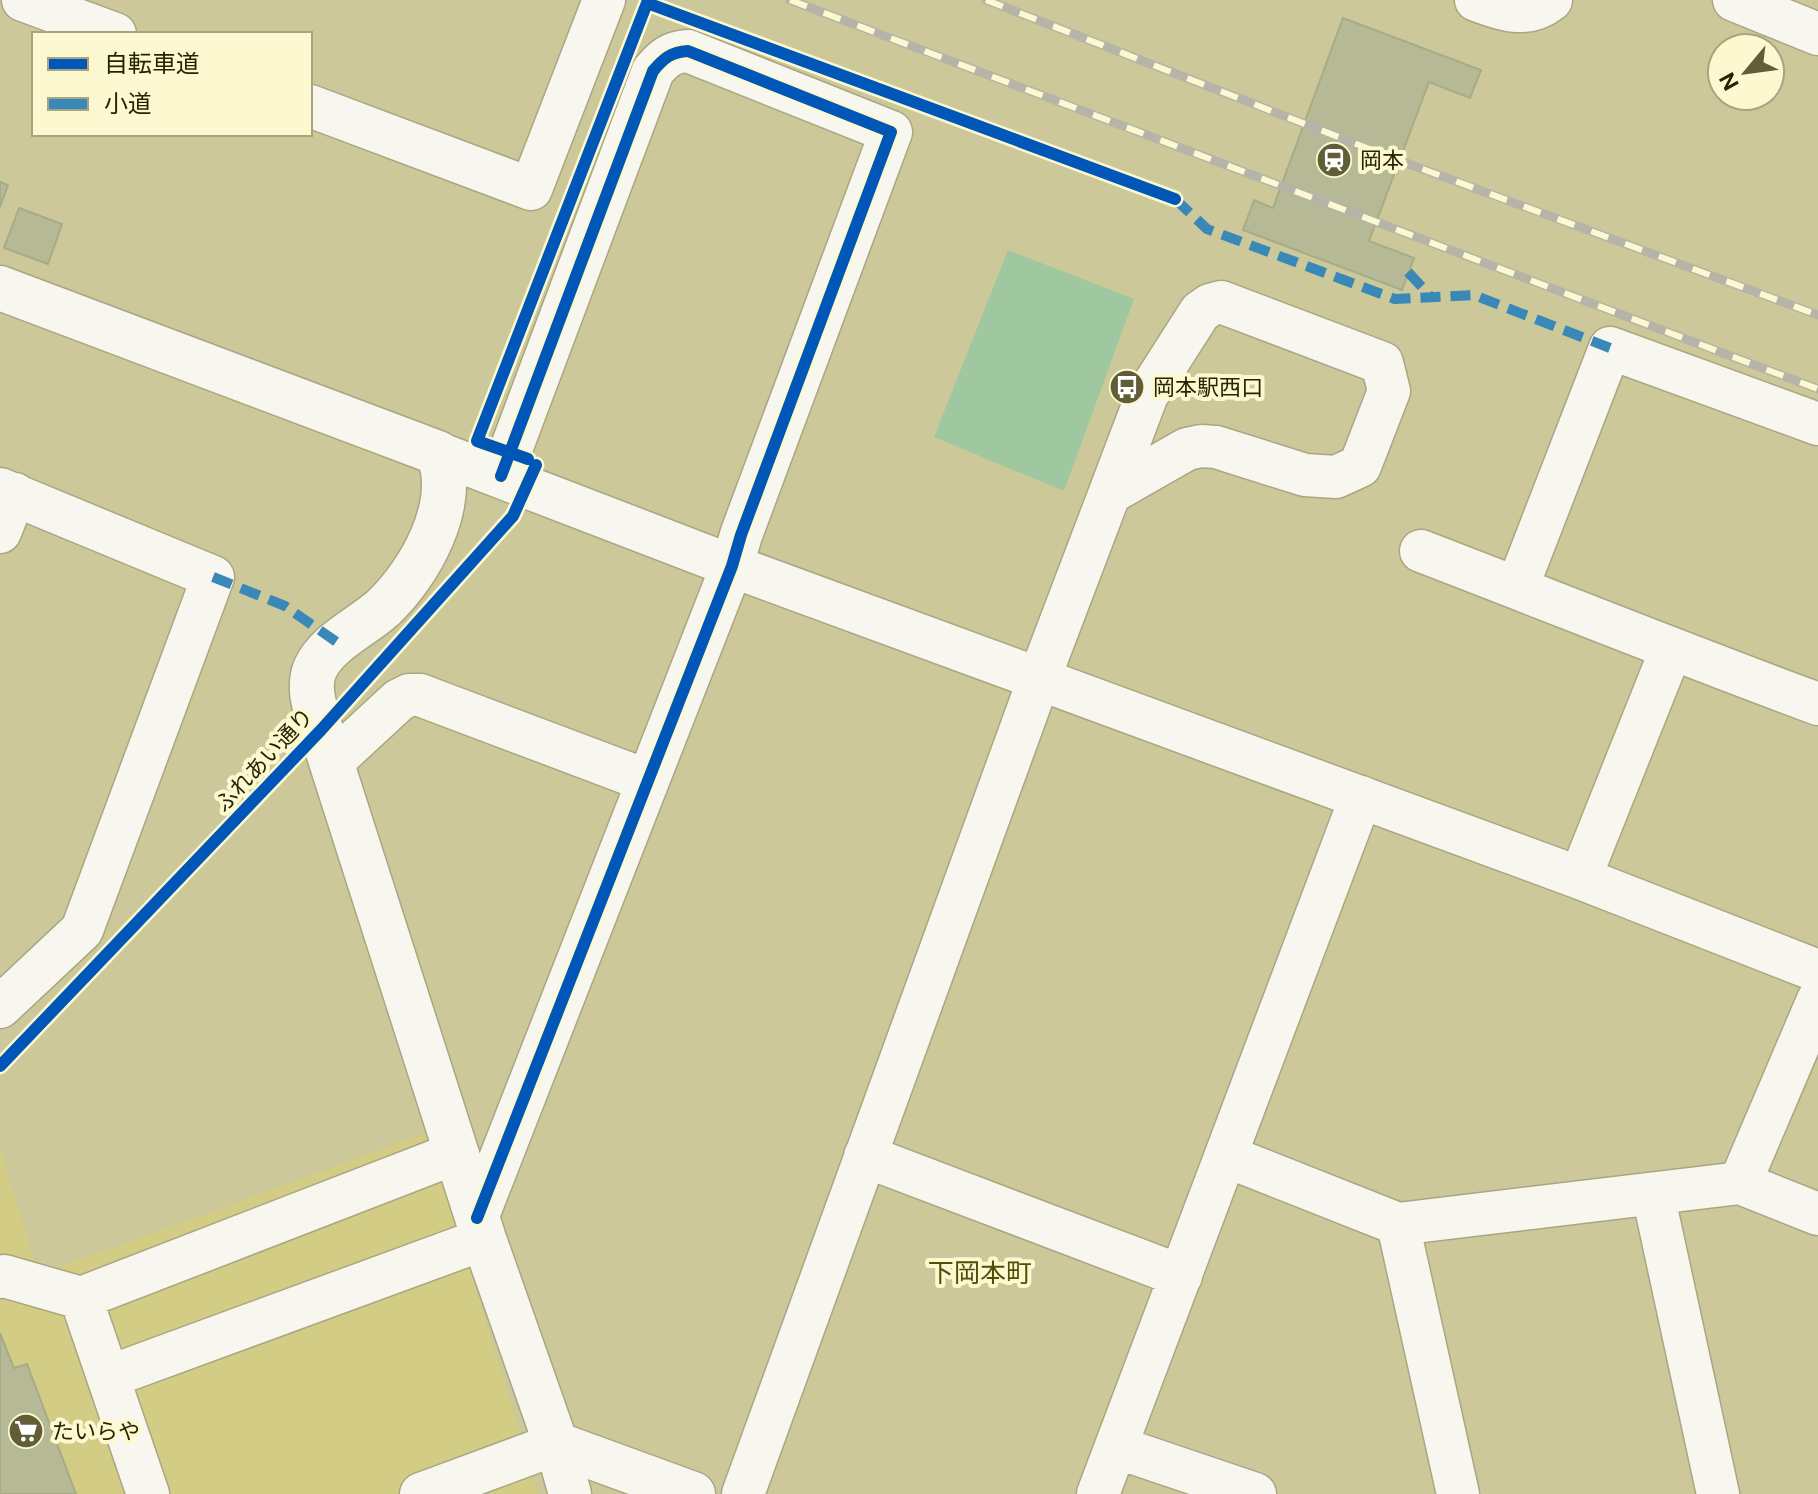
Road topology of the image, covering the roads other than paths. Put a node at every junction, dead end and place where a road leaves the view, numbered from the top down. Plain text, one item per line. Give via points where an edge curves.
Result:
1 (23, 0) edge
2 (604, 0) edge
3 (1476, 0) edge
4 (1551, 0) edge
5 (1734, 0) edge
6 (110, 32) edge
7 (1818, 34) edge
8 (312, 107) edge
9 (0, 288) edge
10 (1818, 424) edge
11 (438, 453) junction
12 (501, 476) junction
13 (1110, 493) junction
14 (5, 505) edge
15 (1421, 551) dead end
16 (732, 566) junction
17 (1517, 588) junction
18 (1671, 650) junction
19 (1039, 679) junction
20 (1818, 704) edge
21 (331, 763) junction
22 (648, 781) junction
23 (1361, 797) junction
24 (1580, 878) junction
25 (1818, 971) edge
26 (1818, 1000) edge
27 (0, 1007) edge
28 (456, 1153) junction
29 (865, 1156) junction
30 (1226, 1156) junction
31 (1740, 1183) junction
32 (1653, 1194) junction
33 (1818, 1214) edge
34 (1398, 1224) junction
35 (480, 1228) junction
36 (1, 1273) edge
37 (1181, 1276) junction
38 (81, 1298) junction
39 (108, 1377) junction
40 (556, 1444) junction
41 (1116, 1447) junction
42 (148, 1494) edge
43 (421, 1494) edge
44 (570, 1494) edge
45 (693, 1494) edge
46 (743, 1494) edge
47 (1098, 1494) edge
48 (1255, 1494) edge
49 (1458, 1494) edge
50 (1718, 1494) edge

1 - 6 street
2 - 8 street via 531,189
3 - 4 street via 1513,12 1538,10
5 - 7 street
9 - 11 main road
10 - 17 street via 1610,348
11 - 12 street
11 - 21 main road via 444,468 442,503 420,560 385,606 326,654 315,670 312,688
12 - 16 street
12 - 16 street via 653,71 674,52 688,51 891,132
13 - 13 street via 1147,395 1190,326 1210,305 1221,302 1382,363 1389,391 1360,466 1336,477 1305,475 1201,446
13 - 19 street
14 - 27 street via 213,577 82,930
15 - 17 street
16 - 19 street
16 - 22 street
17 - 18 street
18 - 20 street
18 - 24 street
19 - 23 street
19 - 29 street
21 - 22 street via 399,700 420,695
21 - 28 main road
22 - 35 street
23 - 24 street
23 - 30 street
24 - 25 street
26 - 31 street
28 - 35 main road
28 - 38 street
29 - 37 street
29 - 46 street
30 - 34 street
30 - 37 street
31 - 32 street
31 - 33 street
32 - 34 street
32 - 50 street
34 - 49 street
35 - 39 street
35 - 40 main road
36 - 38 street
37 - 41 street
38 - 39 street
39 - 42 street
40 - 43 street
40 - 44 street
40 - 45 main road
41 - 47 street
41 - 48 street

